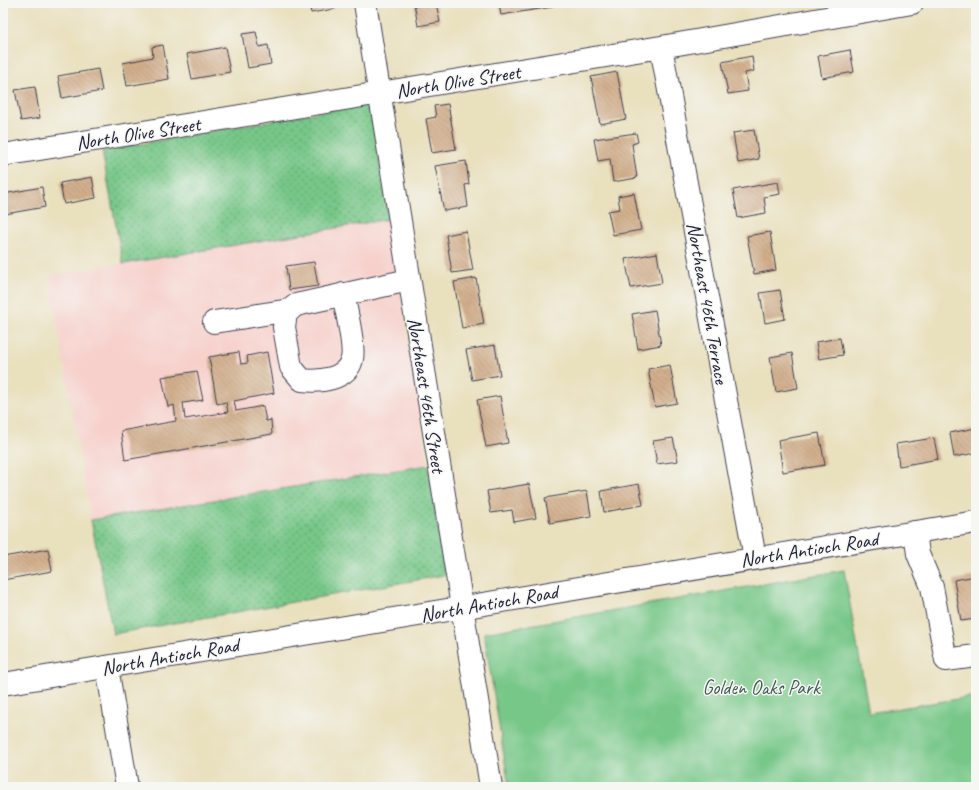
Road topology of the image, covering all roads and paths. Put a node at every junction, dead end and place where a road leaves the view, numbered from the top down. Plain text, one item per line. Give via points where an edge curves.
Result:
1 (365, 3) edge
2 (912, 3) edge
3 (661, 47) junction
4 (379, 94) junction
5 (3, 155) edge
6 (409, 280) junction
7 (343, 294) junction
8 (290, 310) junction
9 (214, 322) dead end
10 (976, 522) edge
11 (915, 532) junction
12 (755, 558) junction
13 (461, 607) junction
14 (976, 656) edge
15 (107, 667) junction
16 (3, 684) edge
17 (127, 787) edge
18 (491, 787) edge

1 - 4 street, Northeast 46th Street
2 - 3 street, North Olive Street
3 - 4 street, North Olive Street
3 - 12 street, Northeast 46th Terrace
4 - 5 street, North Olive Street
4 - 6 street, Northeast 46th Street
6 - 7 street
6 - 13 street, Northeast 46th Street
7 - 8 street via 296,305
7 - 8 street via 353,349 349,367 337,376 315,381 302,380 291,367 284,327 286,313
8 - 9 street
10 - 11 street, North Antioch Road
11 - 12 street, North Antioch Road
11 - 14 street via 918,554 932,587 946,660
12 - 13 street, North Antioch Road
13 - 15 street, North Antioch Road
13 - 18 street, Northeast 46th Street
15 - 16 street, North Antioch Road
15 - 17 street

